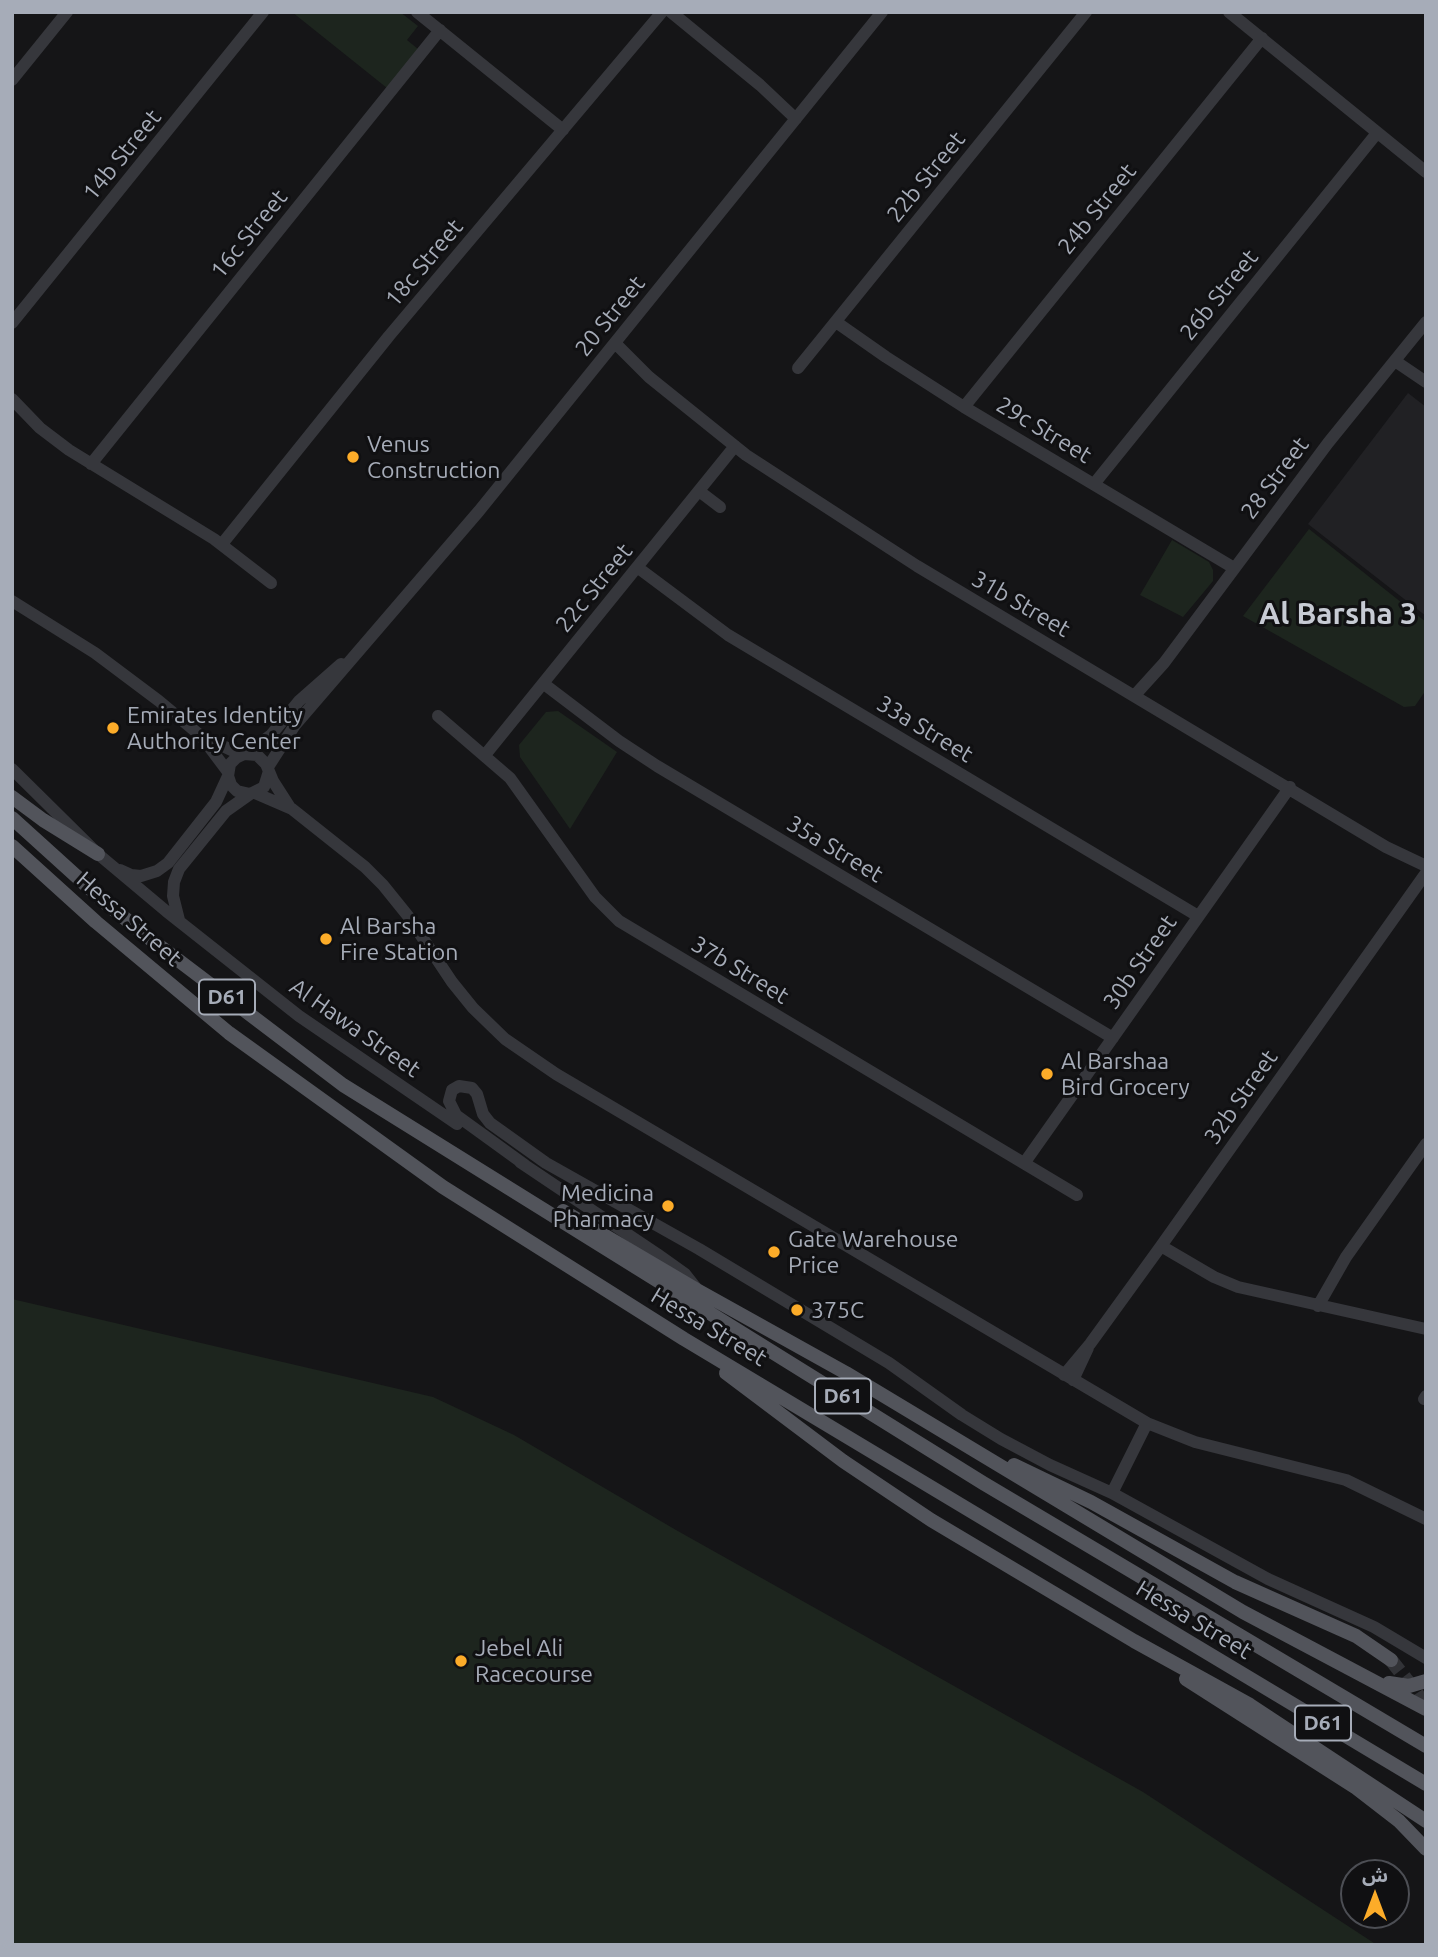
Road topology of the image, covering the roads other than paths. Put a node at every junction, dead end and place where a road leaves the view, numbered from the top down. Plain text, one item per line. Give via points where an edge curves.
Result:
1 (67, 12) edge
2 (263, 12) edge
3 (417, 12) edge
4 (662, 12) edge
5 (671, 12) edge
6 (882, 12) edge
7 (1086, 12) edge
8 (1229, 12) edge
9 (440, 30) junction
10 (1262, 38) junction
11 (12, 80) edge
12 (800, 114) junction
13 (563, 130) junction
14 (1377, 133) junction
15 (1426, 172) edge
16 (836, 322) junction
17 (1426, 322) edge
18 (12, 323) edge
19 (612, 347) junction
20 (1398, 357) junction
21 (798, 368) dead end
22 (1426, 376) edge
23 (1426, 382) edge
24 (12, 399) edge
25 (964, 407) junction
26 (735, 446) junction
27 (91, 464) junction
28 (1094, 484) junction
29 (699, 491) junction
30 (720, 507) dead end
31 (222, 544) junction
32 (637, 567) junction
33 (1234, 568) junction
34 (271, 583) dead end
35 (12, 601) edge
36 (365, 642) junction
37 (544, 684) junction
38 (1139, 698) junction
39 (438, 716) dead end
40 (201, 736) junction
41 (243, 754) junction
42 (485, 755) junction
43 (12, 769) edge
44 (268, 769) junction
45 (228, 774) junction
46 (1290, 787) junction
47 (253, 794) junction
48 (12, 797) edge
49 (292, 809) junction
50 (12, 818) edge
51 (12, 846) edge
52 (103, 858) junction
53 (1425, 872) edge
54 (1198, 916) junction
55 (180, 920) junction
56 (1113, 1038) junction
57 (1426, 1144) edge
58 (457, 1155) junction
59 (1025, 1162) junction
60 (525, 1165) junction
61 (1077, 1195) dead end
62 (1161, 1246) junction
63 (697, 1290) junction
64 (1318, 1306) junction
65 (1426, 1329) edge
66 (684, 1339) junction
67 (1068, 1378) junction
68 (1147, 1423) junction
69 (971, 1447) junction
70 (1112, 1493) junction
71 (1426, 1519) edge
72 (1134, 1642) junction
73 (1426, 1658) edge
74 (1391, 1660) tunnel mouth
75 (1354, 1671) junction
76 (1426, 1681) edge
77 (1250, 1705) junction
78 (1426, 1709) edge
79 (1426, 1746) edge
80 (1426, 1784) edge
81 (1426, 1791) edge
82 (1426, 1821) edge
83 (1426, 1849) edge

1 - 11 street
2 - 18 street, 14b Street
3 - 9 street
4 - 13 street, 18c Street
5 - 12 street
6 - 12 street, 20 Street
7 - 16 street, 22b Street
8 - 10 street
9 - 13 street
9 - 27 street, 16c Street
10 - 14 street
10 - 25 street, 24b Street
12 - 19 street, 20 Street
13 - 31 street, 18c Street
14 - 15 street
14 - 28 street, 26b Street
16 - 21 street, 22b Street
16 - 25 street, 29c Street
17 - 20 street, 28 Street
19 - 26 street, 31b Street
19 - 36 street, 20 Street
20 - 22 street
20 - 23 street
20 - 33 street, 28 Street
24 - 27 street via 40,428
25 - 28 street, 29c Street
26 - 29 street, 22c Street
26 - 38 street, 31b Street via 917,566
27 - 31 street
28 - 33 street, 29c Street
29 - 30 street
29 - 32 street, 22c Street
31 - 34 street
32 - 37 street, 22c Street
32 - 54 street, 33a Street via 728,635
33 - 38 street, 28 Street
35 - 40 street via 114,666
36 - 41 street, 20 Street via 299,701 271,735
36 - 44 street, 20 Street via 291,730
37 - 42 street, 22c Street
37 - 56 street, 35a Street via 657,766
38 - 46 street, 31b Street
39 - 42 street, 37b Street
40 - 41 street
40 - 45 street
41 - 44 street via 260,757
41 - 45 street via 233,761
42 - 59 street, 37b Street via 521,792 595,897 619,921
43 - 52 street, Al Hawa Street
44 - 47 street via 267,782
44 - 49 street
45 - 47 street via 237,791
45 - 52 street via 216,802 157,871 131,875
46 - 53 street, 31b Street
46 - 54 street, 30b Street
47 - 49 street
47 - 55 street via 226,811 179,869 173,896
48 - 52 main road
49 - 67 street via 383,884 462,995 517,1048
50 - 58 main road, Hessa Street / D61 via 125,919 296,1051
51 - 66 main road, Hessa Street / D61 via 142,961 282,1072 453,1194
52 - 55 street, Al Hawa Street
53 - 62 street, 32b Street
54 - 56 street, 30b Street
55 - 60 street, Al Hawa Street via 299,1016
56 - 59 street, 30b Street
57 - 64 street via 1346,1256
58 - 63 main road, Hessa Street / D61 via 506,1178
58 - 79 main road, Hessa Street / D61 via 974,1477
59 - 61 street, 37b Street
60 - 63 street, Al Hawa Street via 685,1274
60 - 70 street via 456,1115 449,1101 452,1090 464,1085 472,1088 490,1123 566,1175 889,1363 1002,1439
62 - 64 street via 1226,1282
62 - 67 street, 32b Street
63 - 69 main road, Hessa Street / D61
64 - 65 street
66 - 72 main road via 843,1461 931,1520
66 - 80 main road, Hessa Street / D61
67 - 68 street
68 - 70 street
68 - 71 street via 1195,1442 1346,1479
69 - 74 main road via 1068,1490 1235,1582 1344,1629
69 - 75 main road, D61 via 1207,1591
70 - 73 street via 1268,1579 1374,1627
72 - 77 main road
72 - 83 main road via 1355,1787
75 - 76 main road via 1401,1687
75 - 78 main road
77 - 81 main road via 1312,1723
77 - 82 main road

